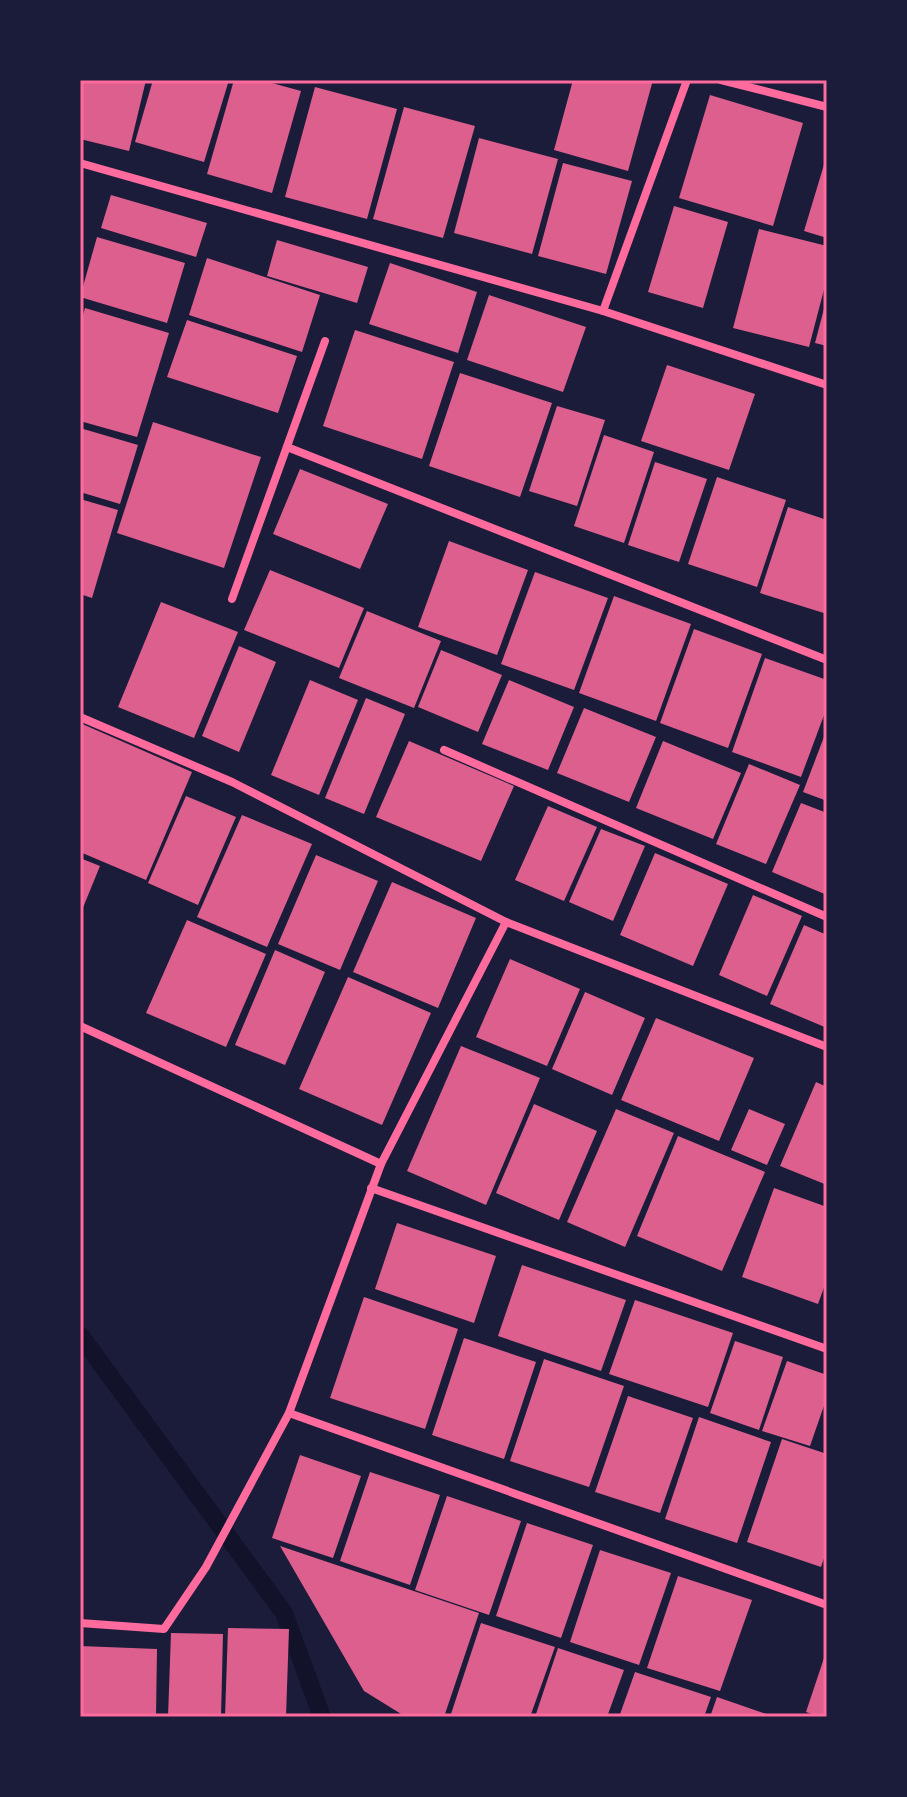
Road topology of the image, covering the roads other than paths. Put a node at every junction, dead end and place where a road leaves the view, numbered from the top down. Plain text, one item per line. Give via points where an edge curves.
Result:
1 (687, 80) edge
2 (721, 80) edge
3 (827, 107) edge
4 (80, 163) edge
5 (603, 311) junction
6 (325, 341) dead end
7 (827, 385) edge
8 (287, 447) junction
9 (232, 599) dead end
10 (827, 660) edge
11 (80, 717) edge
12 (444, 750) dead end
13 (827, 917) edge
14 (506, 922) junction
15 (80, 1026) edge
16 (827, 1047) edge
17 (381, 1164) junction
18 (371, 1188) junction
19 (827, 1349) edge
20 (289, 1413) junction
21 (827, 1605) edge
22 (80, 1623) edge

1 - 5 street
2 - 3 street
4 - 5 street
5 - 7 street
6 - 8 street
8 - 9 street
8 - 10 street
11 - 14 street via 232,782
12 - 13 street
14 - 16 street
14 - 17 street
15 - 17 street
17 - 18 street
18 - 19 street
18 - 20 street
20 - 21 street
20 - 22 street via 206,1567 164,1629

